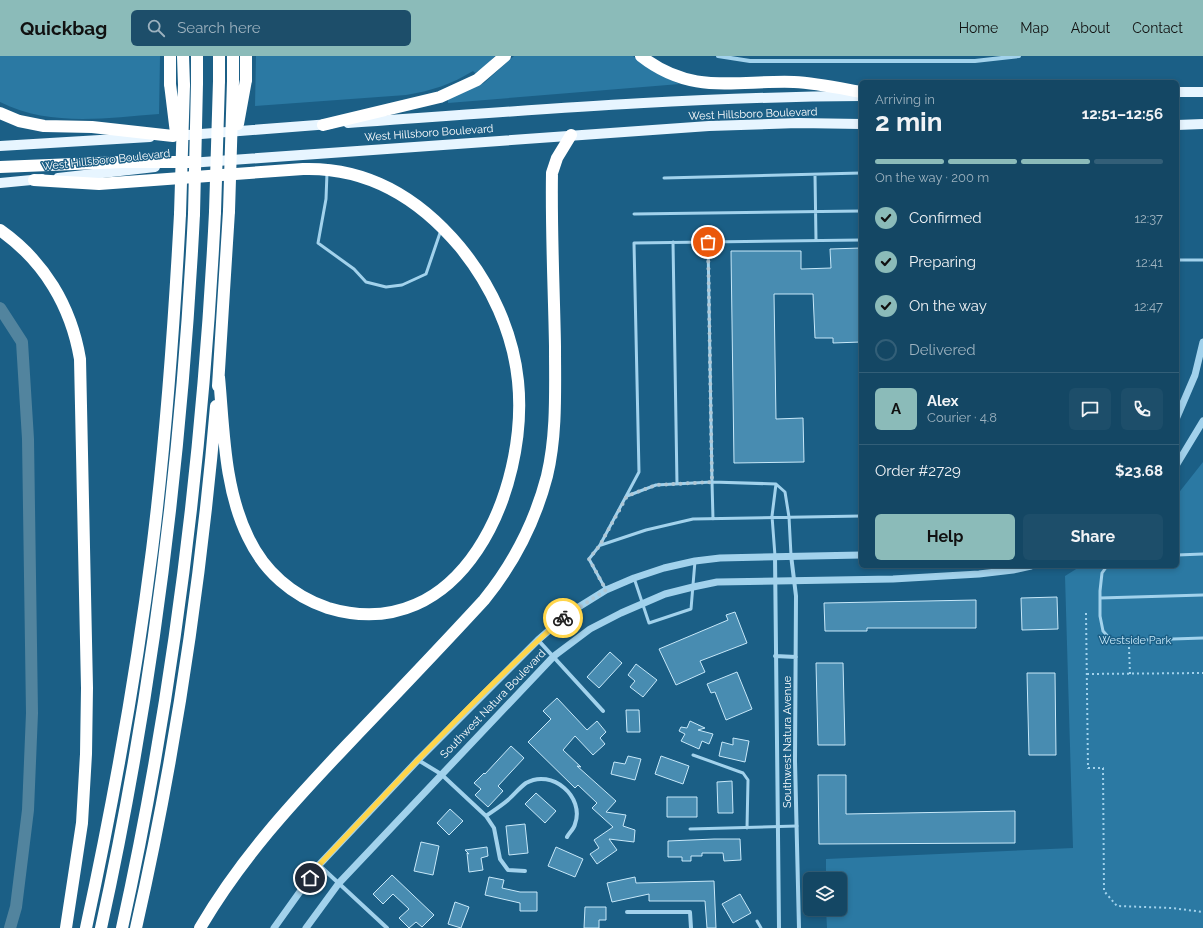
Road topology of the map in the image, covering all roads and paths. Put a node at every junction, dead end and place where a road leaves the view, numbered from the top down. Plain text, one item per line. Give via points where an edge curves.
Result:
1 (170, 56) edge
2 (183, 56) edge
3 (198, 56) edge
4 (219, 56) edge
5 (233, 56) edge
6 (246, 56) edge
7 (505, 56) edge
8 (642, 56) edge
9 (718, 56) edge
10 (921, 56) edge
11 (926, 56) edge
12 (1019, 56) edge
13 (750, 58) edge
14 (924, 61) junction
15 (859, 92) edge
16 (1179, 92) edge
17 (1203, 92) edge
18 (859, 96) edge
19 (0, 113) edge
20 (859, 124) edge
21 (1203, 124) edge
22 (323, 125) junction
23 (1179, 125) edge
24 (571, 135) junction
25 (172, 136) junction
26 (0, 146) edge
27 (190, 162) junction
28 (0, 167) edge
29 (231, 167) junction
30 (327, 169) junction
31 (181, 172) junction
32 (859, 173) edge
33 (815, 174) junction
34 (664, 178) dead end
35 (34, 180) junction
36 (0, 183) edge
37 (859, 211) edge
38 (816, 212) junction
39 (634, 214) dead end
40 (442, 228) junction
41 (0, 230) edge
42 (816, 240) junction
43 (859, 240) edge
44 (674, 242) junction
45 (708, 242) junction
46 (1179, 260) edge
47 (1203, 260) edge
48 (1203, 342) edge
49 (219, 377) junction
50 (1179, 412) edge
51 (1203, 421) edge
52 (1179, 461) edge
53 (712, 482) junction
54 (677, 484) junction
55 (776, 484) junction
56 (627, 496) junction
57 (772, 516) junction
58 (859, 516) edge
59 (790, 517) junction
60 (713, 519) junction
61 (600, 545) junction
62 (859, 554) edge
63 (1203, 554) edge
64 (791, 555) junction
65 (1179, 555) edge
66 (775, 556) junction
67 (695, 561) junction
68 (1018, 568) edge
69 (1106, 568) edge
70 (634, 578) junction
71 (794, 580) junction
72 (774, 581) junction
73 (693, 587) junction
74 (606, 590) junction
75 (1203, 595) edge
76 (1100, 598) junction
77 (642, 603) junction
78 (1086, 612) dead end
79 (1203, 638) edge
80 (538, 640) junction
81 (1129, 640) junction
82 (554, 656) junction
83 (775, 656) junction
84 (796, 657) junction
85 (1203, 673) edge
86 (1086, 674) junction
87 (1130, 674) junction
88 (603, 711) dead end
89 (693, 756) dead end
90 (418, 760) junction
91 (441, 774) junction
92 (486, 816) junction
93 (777, 826) junction
94 (797, 826) junction
95 (747, 828) junction
96 (690, 829) dead end
97 (567, 837) dead end
98 (319, 865) junction
99 (525, 871) dead end
100 (339, 883) junction
101 (627, 912) dead end
102 (1203, 912) edge
103 (757, 921) dead end
104 (66, 928) edge
105 (86, 928) edge
106 (101, 928) edge
107 (122, 928) edge
108 (136, 928) edge
109 (200, 928) edge
110 (274, 928) edge
111 (306, 928) edge
112 (387, 928) edge
113 (691, 928) edge
114 (761, 928) edge
115 (779, 928) edge
116 (799, 928) edge

1 - 31 highway, bridge via 170,84
2 - 31 highway, bridge
3 - 106 highway, bridge via 194,214 184,368 164,567 133,764
4 - 107 highway, bridge via 215,212 203,401 184,573 154,765
5 - 29 highway, bridge
6 - 29 highway, bridge via 246,80
7 - 22 highway via 477,80 447,95
8 - 15 highway via 665,71 684,79 704,83 795,82
9 - 13 street
10 - 14 street
11 - 14 street
12 - 14 street via 995,60
13 - 14 street
16 - 17 main road
18 - 22 main road, West Hillsboro Boulevard via 756,97 631,103
19 - 25 highway via 20,121 44,126 92,127
20 - 24 main road, West Hillsboro Boulevard via 754,124
21 - 23 main road
22 - 25 main road, West Hillsboro Boulevard
24 - 27 main road, West Hillsboro Boulevard
24 - 109 highway via 557,158 552,173 555,379 552,442 541,495 523,540 506,570 484,600 262,837 233,876
25 - 26 main road, West Hillsboro Boulevard
27 - 28 highway
27 - 35 main road, West Hillsboro Boulevard
29 - 49 highway, bridge
30 - 35 highway via 99,184
30 - 40 highway via 356,174 384,185 409,200
30 - 40 lane via 326,199 318,243 354,269 366,282 386,287 402,285 426,274
31 - 105 highway, bridge via 169,382 152,548 127,720
32 - 33 lane
33 - 34 lane
33 - 38 lane
35 - 36 main road, West Hillsboro Boulevard
37 - 38 lane
38 - 39 lane
38 - 42 lane
40 - 49 highway via 474,266 500,313 516,370 519,414 514,464 498,513 474,556 442,589 421,602 398,610 352,613 311,601 295,593 275,576 253,546 233,494
41 - 104 highway via 28,254 56,290 72,326 80,359 87,688 86,754 82,823
42 - 43 lane
42 - 45 lane
44 - 45 lane
44 - 54 lane
44 - 56 lane via 634,243 639,472
45 - 53 lane
46 - 47 lane
48 - 50 street via 1195,375
49 - 108 highway via 206,510 190,632 160,811
51 - 52 street
53 - 54 lane
53 - 55 lane
53 - 60 lane
54 - 56 lane via 656,485
55 - 57 lane
55 - 59 lane via 785,492
56 - 61 lane
57 - 59 lane
57 - 60 lane
57 - 66 lane
58 - 59 lane
59 - 64 lane
60 - 61 lane via 673,523
61 - 74 lane via 589,559
62 - 64 street, Southwest Natura Boulevard
63 - 65 lane
64 - 66 street, Southwest Natura Boulevard
64 - 71 street, Southwest Natura Avenue
66 - 67 street, Southwest Natura Boulevard
66 - 72 street, Southwest Natura Avenue
67 - 70 street, Southwest Natura Boulevard
67 - 73 lane
68 - 71 street, Southwest Natura Boulevard via 979,574 893,579
69 - 76 lane via 1102,573
70 - 74 street, Southwest Natura Boulevard
70 - 77 lane
71 - 72 street, Southwest Natura Boulevard
71 - 84 street, Southwest Natura Avenue
72 - 73 street, Southwest Natura Boulevard via 717,582
72 - 83 street, Southwest Natura Avenue
73 - 77 street, Southwest Natura Boulevard
73 - 77 lane via 692,609 648,623
74 - 80 street, Southwest Natura Boulevard via 569,612
75 - 76 lane
76 - 81 lane via 1103,631 1112,641
77 - 82 street, Southwest Natura Boulevard via 590,629
78 - 86 path
79 - 81 lane
80 - 82 street
80 - 90 street, Southwest Natura Boulevard
81 - 87 path
82 - 88 street
82 - 91 street, Southwest Natura Boulevard
83 - 84 street
83 - 93 street, Southwest Natura Avenue
84 - 94 street, Southwest Natura Avenue
85 - 87 path
86 - 87 path
86 - 102 path via 1088,768 1103,768 1104,891 1117,906
89 - 95 lane via 743,773 748,780
90 - 91 street
90 - 98 street, Southwest Natura Boulevard
91 - 92 street
91 - 100 street, Southwest Natura Boulevard
92 - 97 street via 527,783 550,780 564,786 572,797 576,813 575,824
92 - 99 street via 494,828 500,860 508,870
93 - 94 lane
93 - 95 lane
93 - 115 street, Southwest Natura Avenue
94 - 116 street, Southwest Natura Avenue
95 - 96 lane
98 - 100 street
98 - 110 street, Southwest Natura Boulevard
100 - 111 street, Southwest Natura Boulevard
100 - 112 street
101 - 113 street via 690,912
103 - 114 lane

